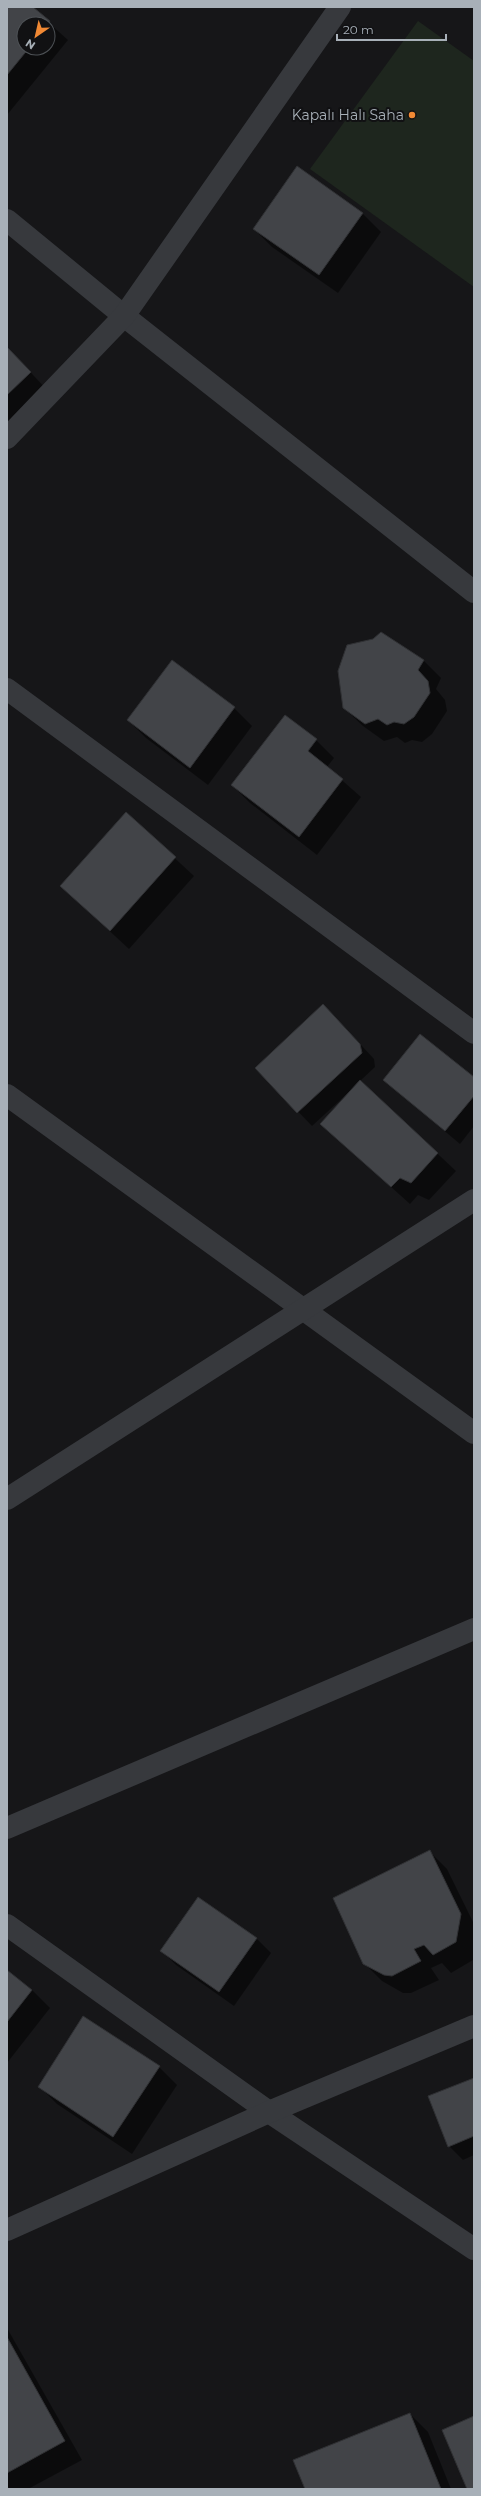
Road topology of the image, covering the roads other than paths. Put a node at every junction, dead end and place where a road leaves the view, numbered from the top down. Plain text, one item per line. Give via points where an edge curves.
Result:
1 (340, 7) edge
2 (7, 220) edge
3 (124, 316) junction
4 (7, 438) edge
5 (474, 592) edge
6 (7, 689) edge
7 (474, 1033) edge
8 (7, 1095) edge
9 (474, 1200) edge
10 (304, 1309) junction
11 (474, 1432) edge
12 (7, 1498) edge
13 (474, 1629) edge
14 (7, 1828) edge
15 (7, 1925) edge
16 (474, 2026) edge
17 (269, 2112) junction
18 (7, 2230) edge
19 (474, 2248) edge

1 - 3 street
2 - 3 street
3 - 4 street
3 - 5 street
6 - 7 street
8 - 10 street
9 - 10 street
10 - 11 street
10 - 12 street
13 - 14 street
15 - 17 street
16 - 17 street
17 - 18 street
17 - 19 street

